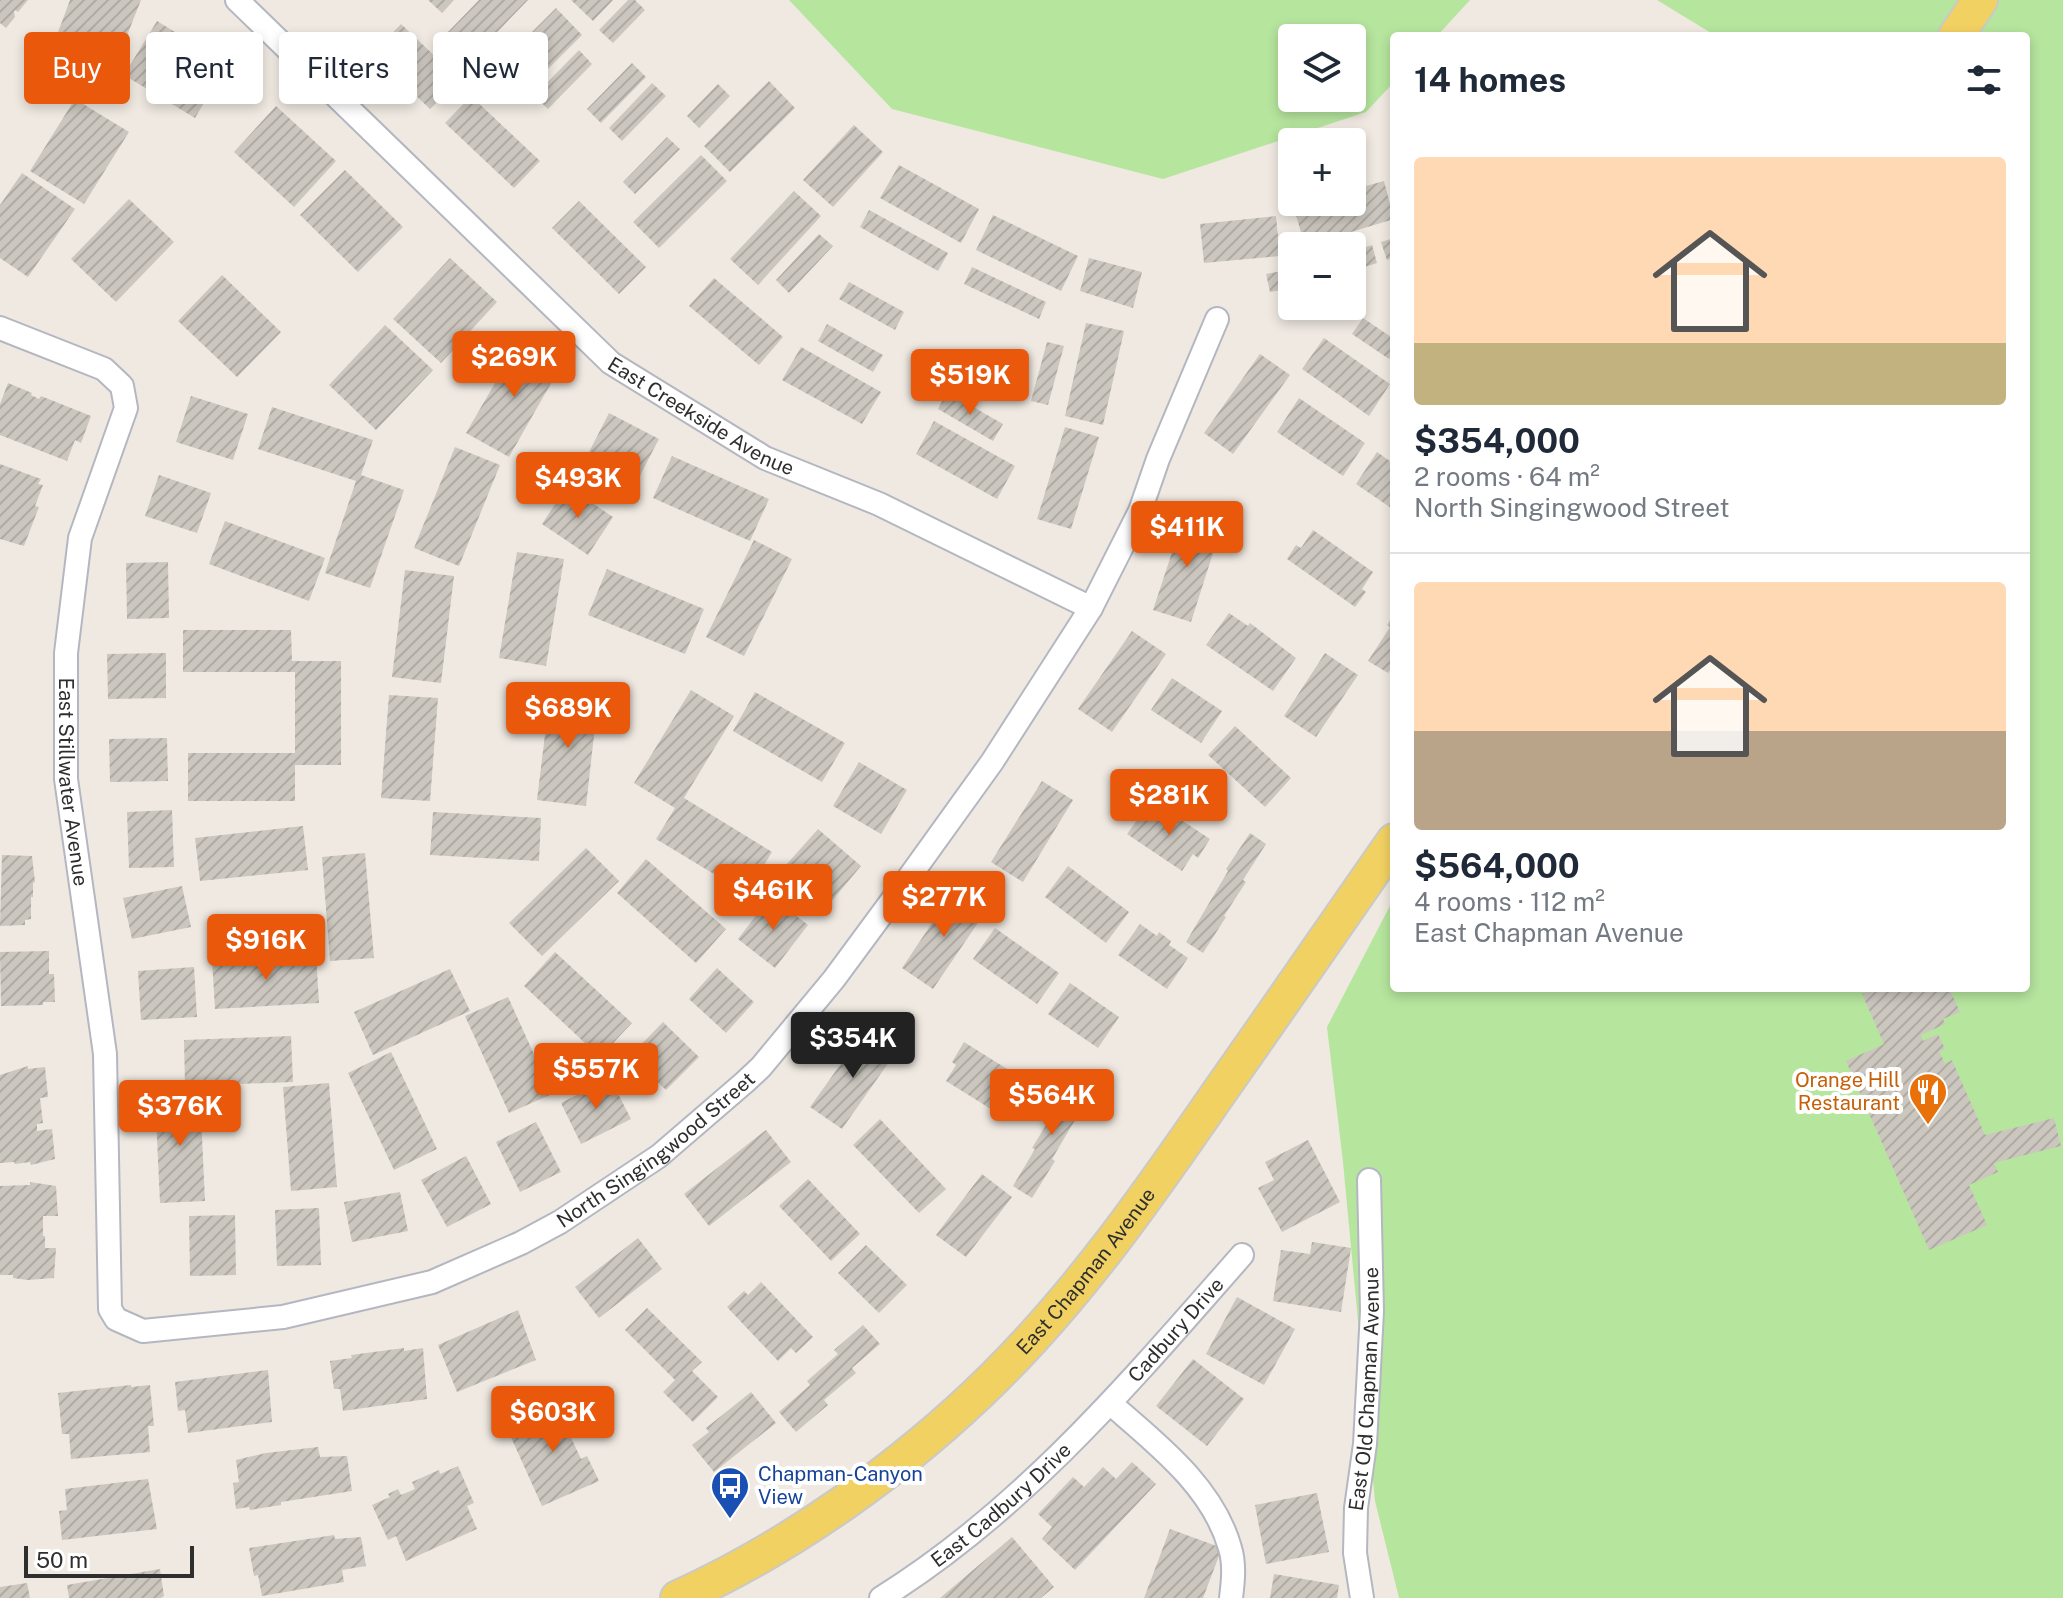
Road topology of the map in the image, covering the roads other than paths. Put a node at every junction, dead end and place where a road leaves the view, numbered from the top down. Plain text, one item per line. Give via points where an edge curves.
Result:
1 (237, 0) edge
2 (1980, 0) edge
3 (1959, 32) edge
4 (1217, 319) dead end
5 (0, 328) edge
6 (1091, 608) junction
7 (1390, 847) edge
8 (1369, 1180) dead end
9 (1242, 1255) dead end
10 (116, 1319) joint
11 (1111, 1404) junction
12 (678, 1598) edge
13 (881, 1598) edge
14 (1231, 1598) edge
15 (1362, 1598) edge

1 - 6 street, East Creekside Avenue via 611,363 765,458 879,504
2 - 3 main road
4 - 6 street, North Singingwood Street via 1140,511
5 - 10 street, East Stillwater Avenue via 104,369 122,386 126,408 80,538 66,653 66,779 105,1054 110,1309
6 - 10 street, North Singingwood Street via 992,762 834,979 761,1067 659,1156 560,1222 432,1282 283,1317 143,1331
7 - 12 main road, East Chapman Avenue via 1113,1243 995,1378 827,1514
8 - 15 street, East Old Chapman Avenue via 1372,1311 1355,1538
9 - 11 street, Cadbury Drive
11 - 13 street, East Cadbury Drive via 1017,1496
11 - 14 street via 1168,1453 1202,1493 1231,1550

